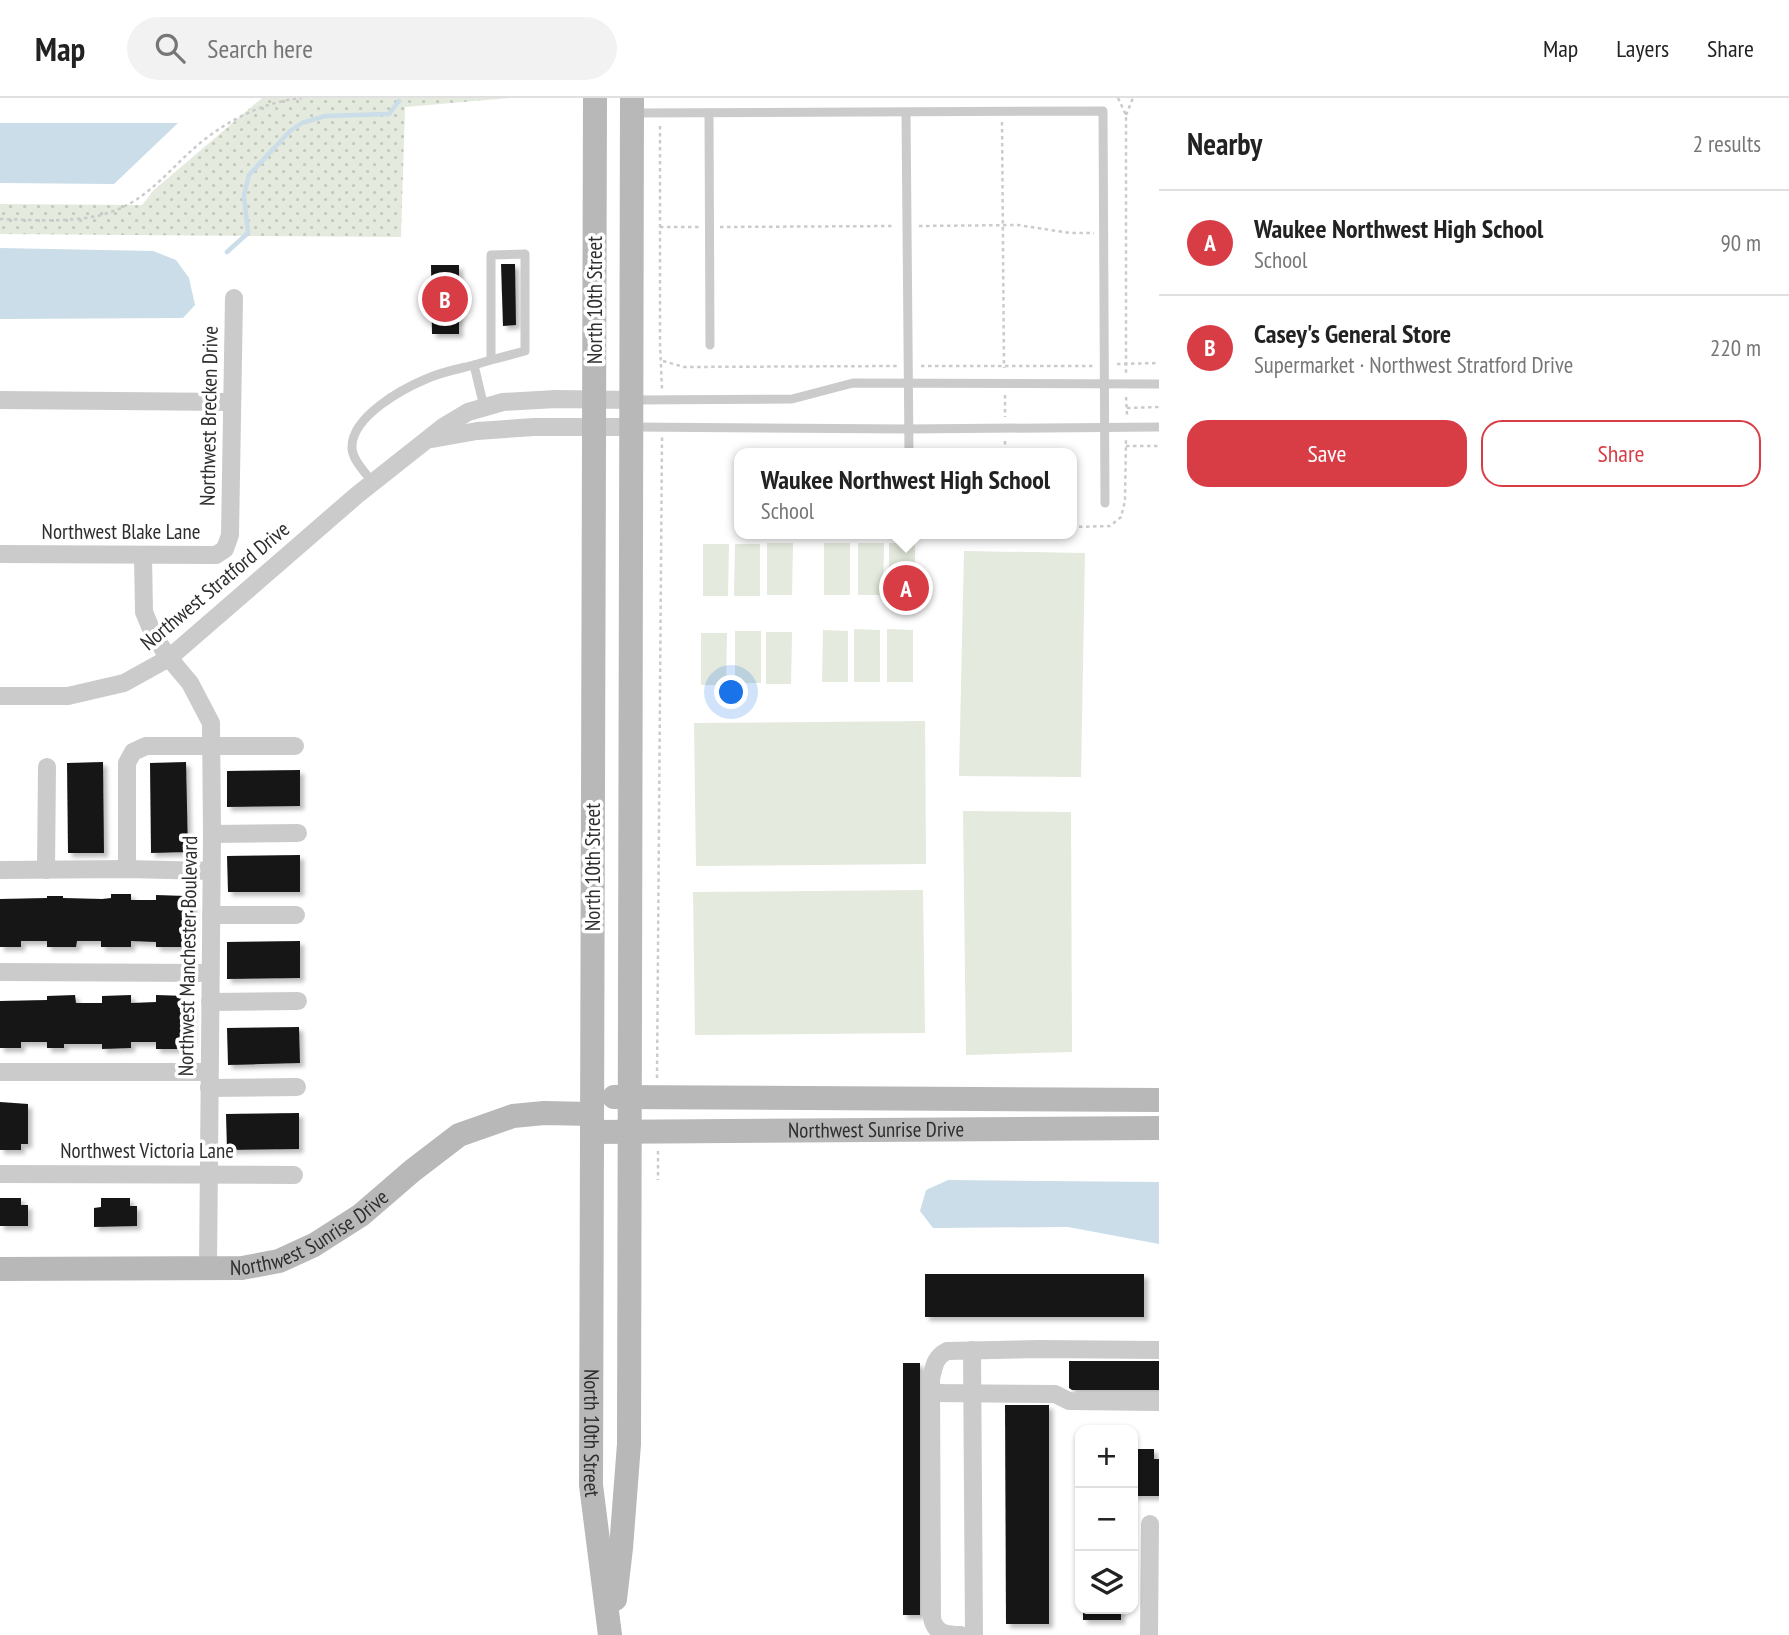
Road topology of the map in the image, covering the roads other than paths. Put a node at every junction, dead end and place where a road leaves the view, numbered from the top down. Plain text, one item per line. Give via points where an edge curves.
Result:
1 (596, 98) edge
2 (631, 106) edge
3 (906, 113) junction
4 (709, 114) junction
5 (234, 298) dead end
6 (710, 345) dead end
7 (491, 360) junction
8 (474, 365) junction
9 (907, 384) junction
10 (1104, 384) junction
11 (1159, 384) edge
12 (594, 399) junction
13 (0, 400) edge
14 (631, 400) junction
15 (232, 402) junction
16 (484, 407) junction
17 (594, 427) junction
18 (631, 427) junction
19 (1159, 427) edge
20 (1105, 428) junction
21 (908, 429) junction
22 (428, 439) junction
23 (909, 448) edge
24 (373, 483) junction
25 (1105, 503) dead end
26 (230, 535) joint
27 (0, 554) edge
28 (143, 555) junction
29 (169, 658) junction
30 (0, 696) edge
31 (295, 746) dead end
32 (212, 747) junction
33 (47, 767) dead end
34 (298, 833) dead end
35 (212, 834) junction
36 (127, 869) junction
37 (0, 870) edge
38 (46, 870) junction
39 (211, 871) junction
40 (211, 915) junction
41 (296, 915) dead end
42 (0, 972) edge
43 (210, 973) junction
44 (298, 1001) dead end
45 (210, 1002) junction
46 (0, 1072) edge
47 (209, 1080) junction
48 (297, 1087) dead end
49 (630, 1097) junction
50 (1159, 1100) edge
51 (592, 1114) junction
52 (1159, 1128) edge
53 (630, 1132) junction
54 (0, 1174) edge
55 (208, 1174) junction
56 (294, 1175) dead end
57 (208, 1268) junction
58 (0, 1269) edge
59 (972, 1350) junction
60 (1159, 1350) edge
61 (931, 1393) junction
62 (973, 1393) junction
63 (1159, 1402) edge
64 (1147, 1523) edge
65 (610, 1635) edge
66 (961, 1635) edge
67 (974, 1635) edge
68 (1149, 1635) edge

1 - 12 main road, North 10th Street
2 - 4 lane via 660,113
2 - 14 main road, North 10th Street
3 - 4 lane
3 - 9 lane
3 - 10 lane via 1103,111
4 - 6 lane
5 - 15 street, Northwest Brecken Drive
7 - 7 lane via 491,255 525,254 525,351
7 - 8 lane
8 - 16 lane
8 - 24 lane via 427,378 362,420 352,446
9 - 10 lane
9 - 14 lane via 853,383 792,399
9 - 21 lane
10 - 11 lane
10 - 20 lane
12 - 14 street, Northwest Stratford Drive
12 - 16 street, Northwest Stratford Drive via 503,401
12 - 17 main road, North 10th Street
13 - 15 street
14 - 18 main road, North 10th Street
15 - 26 street, Northwest Brecken Drive
16 - 22 street, Northwest Stratford Drive via 468,412
17 - 18 street
17 - 22 street via 534,426
17 - 51 main road, North 10th Street
18 - 21 lane
18 - 49 main road, North 10th Street
19 - 20 lane
20 - 21 lane
20 - 25 lane
21 - 23 lane
22 - 24 street, Northwest Stratford Drive
24 - 29 street, Northwest Stratford Drive
26 - 28 street, Northwest Blake Lane via 225,549 216,555
27 - 28 street, Northwest Blake Lane
28 - 29 street, Northwest Manchester Boulevard via 144,612
29 - 30 street, Northwest Stratford Drive via 124,683 68,696
29 - 32 street, Northwest Manchester Boulevard via 190,684 211,723
31 - 32 street
32 - 35 street, Northwest Manchester Boulevard
32 - 36 street via 146,747 133,752 127,763
33 - 38 street
34 - 35 street
35 - 39 street, Northwest Manchester Boulevard
36 - 38 street
36 - 39 street
37 - 38 street
39 - 40 street, Northwest Manchester Boulevard
40 - 41 street
40 - 43 street, Northwest Manchester Boulevard
42 - 43 street
43 - 45 street, Northwest Manchester Boulevard
44 - 45 street
45 - 47 street, Northwest Manchester Boulevard
46 - 47 street
47 - 48 street
47 - 55 street, Northwest Manchester Boulevard
49 - 50 main road, Northwest Sunrise Drive
49 - 51 main road, Northwest Sunrise Drive
49 - 53 main road, North 10th Street
51 - 53 main road, Northwest Sunrise Drive
51 - 57 main road, Northwest Sunrise Drive via 513,1116 459,1135 360,1215 314,1245 279,1261
51 - 65 main road, North 10th Street via 592,1485
52 - 53 main road, Northwest Sunrise Drive
53 - 65 main road, North 10th Street via 629,1444
54 - 55 street, Northwest Victoria Lane
55 - 56 street, Northwest Victoria Lane
55 - 57 street, Northwest Manchester Boulevard
57 - 58 main road, Northwest Sunrise Drive
59 - 60 street
59 - 61 street via 940,1355
59 - 62 street
61 - 62 street
61 - 66 street via 932,1618 937,1630
62 - 63 street
62 - 67 street
64 - 68 street

